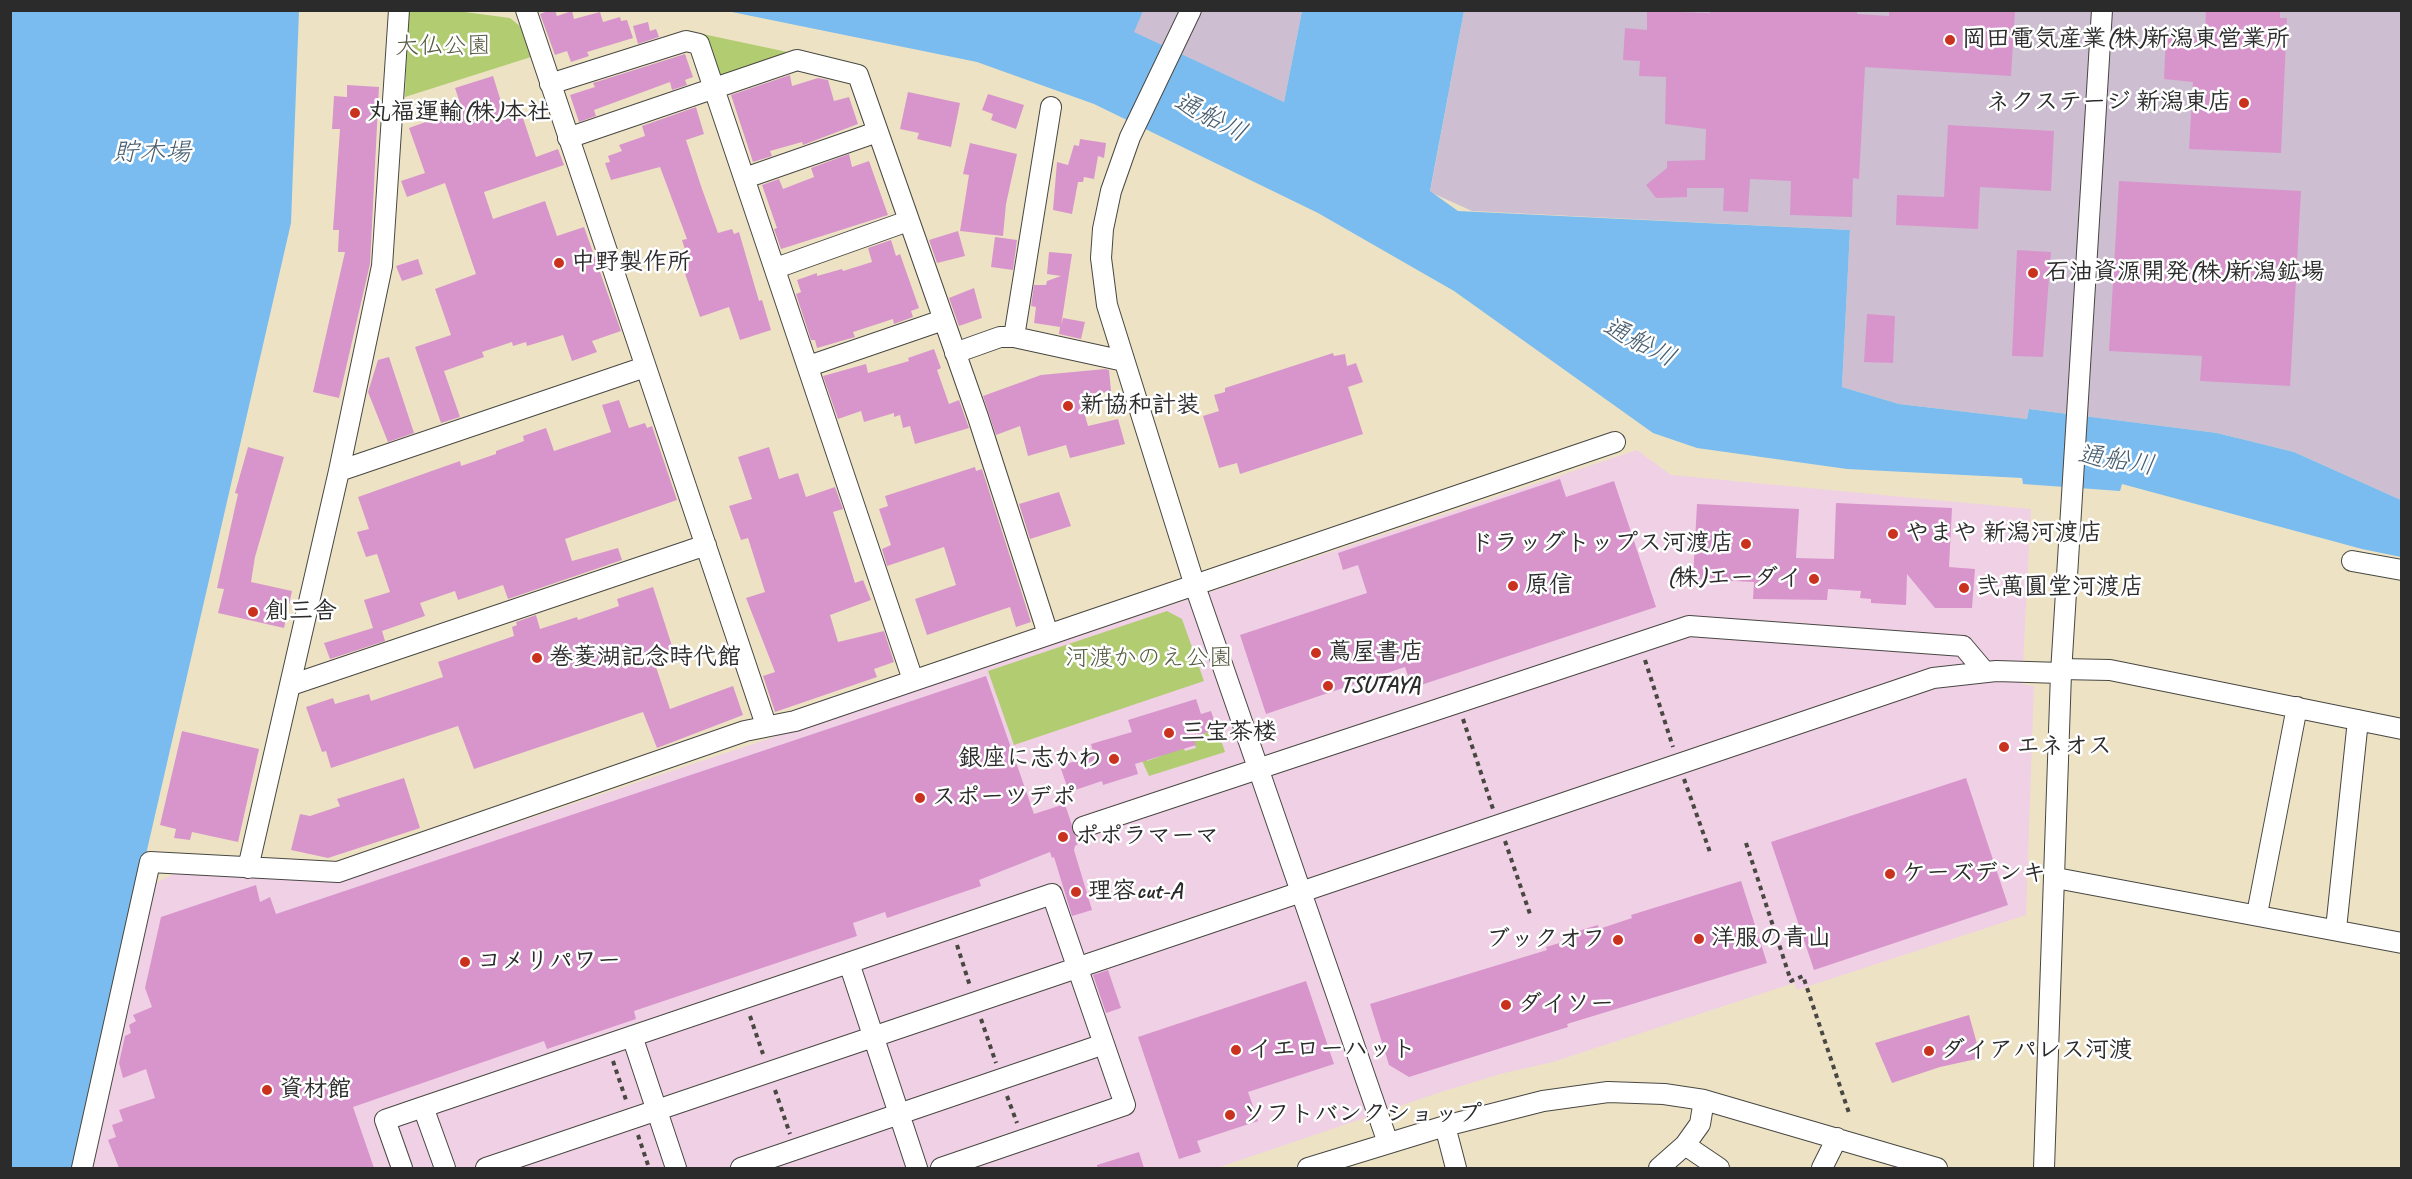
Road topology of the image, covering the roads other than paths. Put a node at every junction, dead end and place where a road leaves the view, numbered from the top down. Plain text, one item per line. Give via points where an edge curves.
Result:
1 (399, 10) edge
2 (526, 10) edge
3 (1191, 10) edge
4 (2102, 10) edge
5 (550, 84) junction
6 (713, 88) junction
7 (1051, 107) dead end
8 (877, 132) junction
9 (568, 138) junction
10 (745, 178) junction
11 (908, 221) junction
12 (776, 268) junction
13 (943, 320) junction
14 (1014, 337) junction
15 (955, 353) junction
16 (1124, 361) junction
17 (809, 366) junction
18 (645, 367) junction
19 (1615, 442) dead end
20 (339, 471) junction
21 (706, 544) junction
22 (2352, 561) dead end
23 (2402, 570) edge
24 (1195, 586) junction
25 (1048, 634) junction
26 (2061, 671) junction
27 (1985, 672) junction
28 (913, 680) junction
29 (291, 685) junction
30 (2297, 707) junction
31 (2358, 720) junction
32 (766, 725) junction
33 (2402, 729) edge
34 (1258, 768) junction
35 (1083, 827) dead end
36 (248, 868) junction
37 (2056, 878) junction
38 (1301, 893) junction
39 (2257, 914) junction
40 (2336, 929) junction
41 (2402, 943) edge
42 (849, 963) junction
43 (1078, 969) junction
44 (632, 1036) junction
45 (873, 1038) junction
46 (1104, 1044) junction
47 (1704, 1100) junction
48 (423, 1107) junction
49 (657, 1111) junction
50 (899, 1114) junction
51 (1444, 1126) junction
52 (1837, 1138) junction
53 (1388, 1143) junction
54 (1685, 1145) junction
55 (1354, 1161) edge
56 (82, 1168) edge
57 (402, 1168) edge
58 (445, 1168) edge
59 (486, 1168) edge
60 (676, 1168) edge
61 (741, 1168) edge
62 (917, 1168) edge
63 (941, 1168) edge
64 (1308, 1168) edge
65 (1456, 1168) edge
66 (1659, 1168) edge
67 (1719, 1168) edge
68 (1822, 1168) edge
69 (1937, 1168) edge
70 (2044, 1168) edge

1 - 20 street via 382,266
2 - 5 street
3 - 16 street via 1130,137 1111,191 1103,230 1101,258 1107,305
4 - 26 street
5 - 6 street via 686,40 699,44
5 - 9 street
6 - 8 street via 797,60 858,75
6 - 9 street
6 - 10 street
7 - 14 street
8 - 10 street
8 - 11 street
9 - 18 street
10 - 12 street
11 - 12 street
11 - 13 street
12 - 17 street
13 - 15 street
13 - 17 street
14 - 15 street via 1000,337
14 - 16 street
15 - 25 street
16 - 24 street
17 - 28 street
18 - 20 street
18 - 21 street
19 - 24 street
20 - 29 street
21 - 29 street
21 - 32 street
22 - 23 street
24 - 25 street
24 - 34 street
25 - 28 street
26 - 27 street
26 - 30 street via 2110,670
26 - 37 street
27 - 34 street via 1963,646 1689,626
27 - 38 street via 1932,678
28 - 32 street via 795,721
29 - 36 street
30 - 31 street
30 - 39 street
31 - 33 street
31 - 40 street
32 - 36 street via 338,872
34 - 35 street
34 - 38 street
36 - 56 street via 150,862
37 - 39 street
37 - 70 street
38 - 43 street
38 - 53 street
39 - 40 street
40 - 41 street
42 - 43 street via 1052,894
42 - 44 street
42 - 45 street
43 - 45 street
43 - 46 street
44 - 48 street
44 - 49 street
45 - 49 street
45 - 50 street
46 - 50 street
46 - 63 street via 1125,1105
47 - 51 street via 1664,1094 1575,1095
47 - 52 street
47 - 54 street via 1700,1124
48 - 57 street via 385,1120
48 - 58 street
49 - 59 street
49 - 60 street
50 - 61 street
50 - 62 street
51 - 53 street
51 - 65 street
52 - 68 street
52 - 69 street
53 - 55 street
54 - 66 street
54 - 67 street
55 - 64 street

